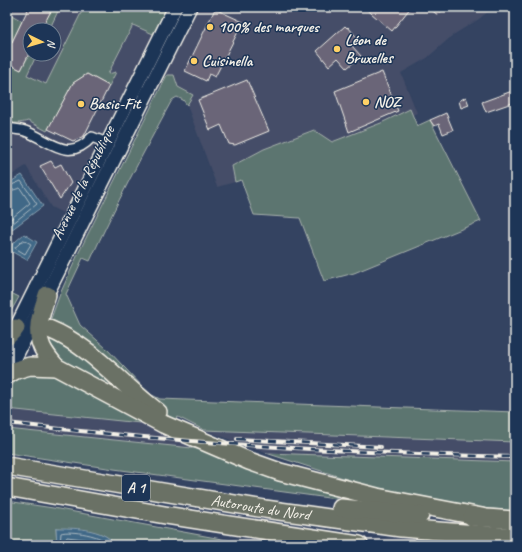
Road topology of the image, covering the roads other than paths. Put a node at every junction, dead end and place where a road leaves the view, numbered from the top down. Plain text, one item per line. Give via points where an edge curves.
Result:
1 (175, 7) edge
2 (190, 7) edge
3 (7, 127) edge
4 (107, 143) junction
5 (47, 295) junction
6 (49, 329) tunnel mouth
7 (12, 332) edge
8 (7, 346) edge
9 (56, 368) junction
10 (7, 375) edge
11 (196, 438) junction
12 (7, 466) edge
13 (7, 487) edge
14 (265, 509) junction
15 (165, 515) junction
16 (482, 517) junction
17 (515, 520) edge
18 (512, 537) edge
19 (280, 545) edge
20 (359, 545) edge

1 - 4 main road, Avenue de la République
2 - 5 main road, Avenue de la République
3 - 4 street via 24,130 62,149 69,150 86,143 92,137
4 - 7 main road, Avenue de la République
5 - 9 highway via 40,318 39,338 42,348
5 - 10 main road, Avenue de la République
6 - 11 highway via 62,334 91,353 140,398
7 - 8 main road, Avenue de la République
9 - 10 highway via 30,366
9 - 11 highway via 163,424
11 - 16 highway via 249,461 296,477 378,497
12 - 14 highway, Autoroute du Nord / A 1
13 - 15 highway, Autoroute du Nord / A 1
14 - 16 highway via 302,504 451,517
14 - 18 highway, Autoroute du Nord / A 1 via 400,528
15 - 19 highway via 177,525
15 - 20 highway, Autoroute du Nord / A 1
16 - 17 highway

